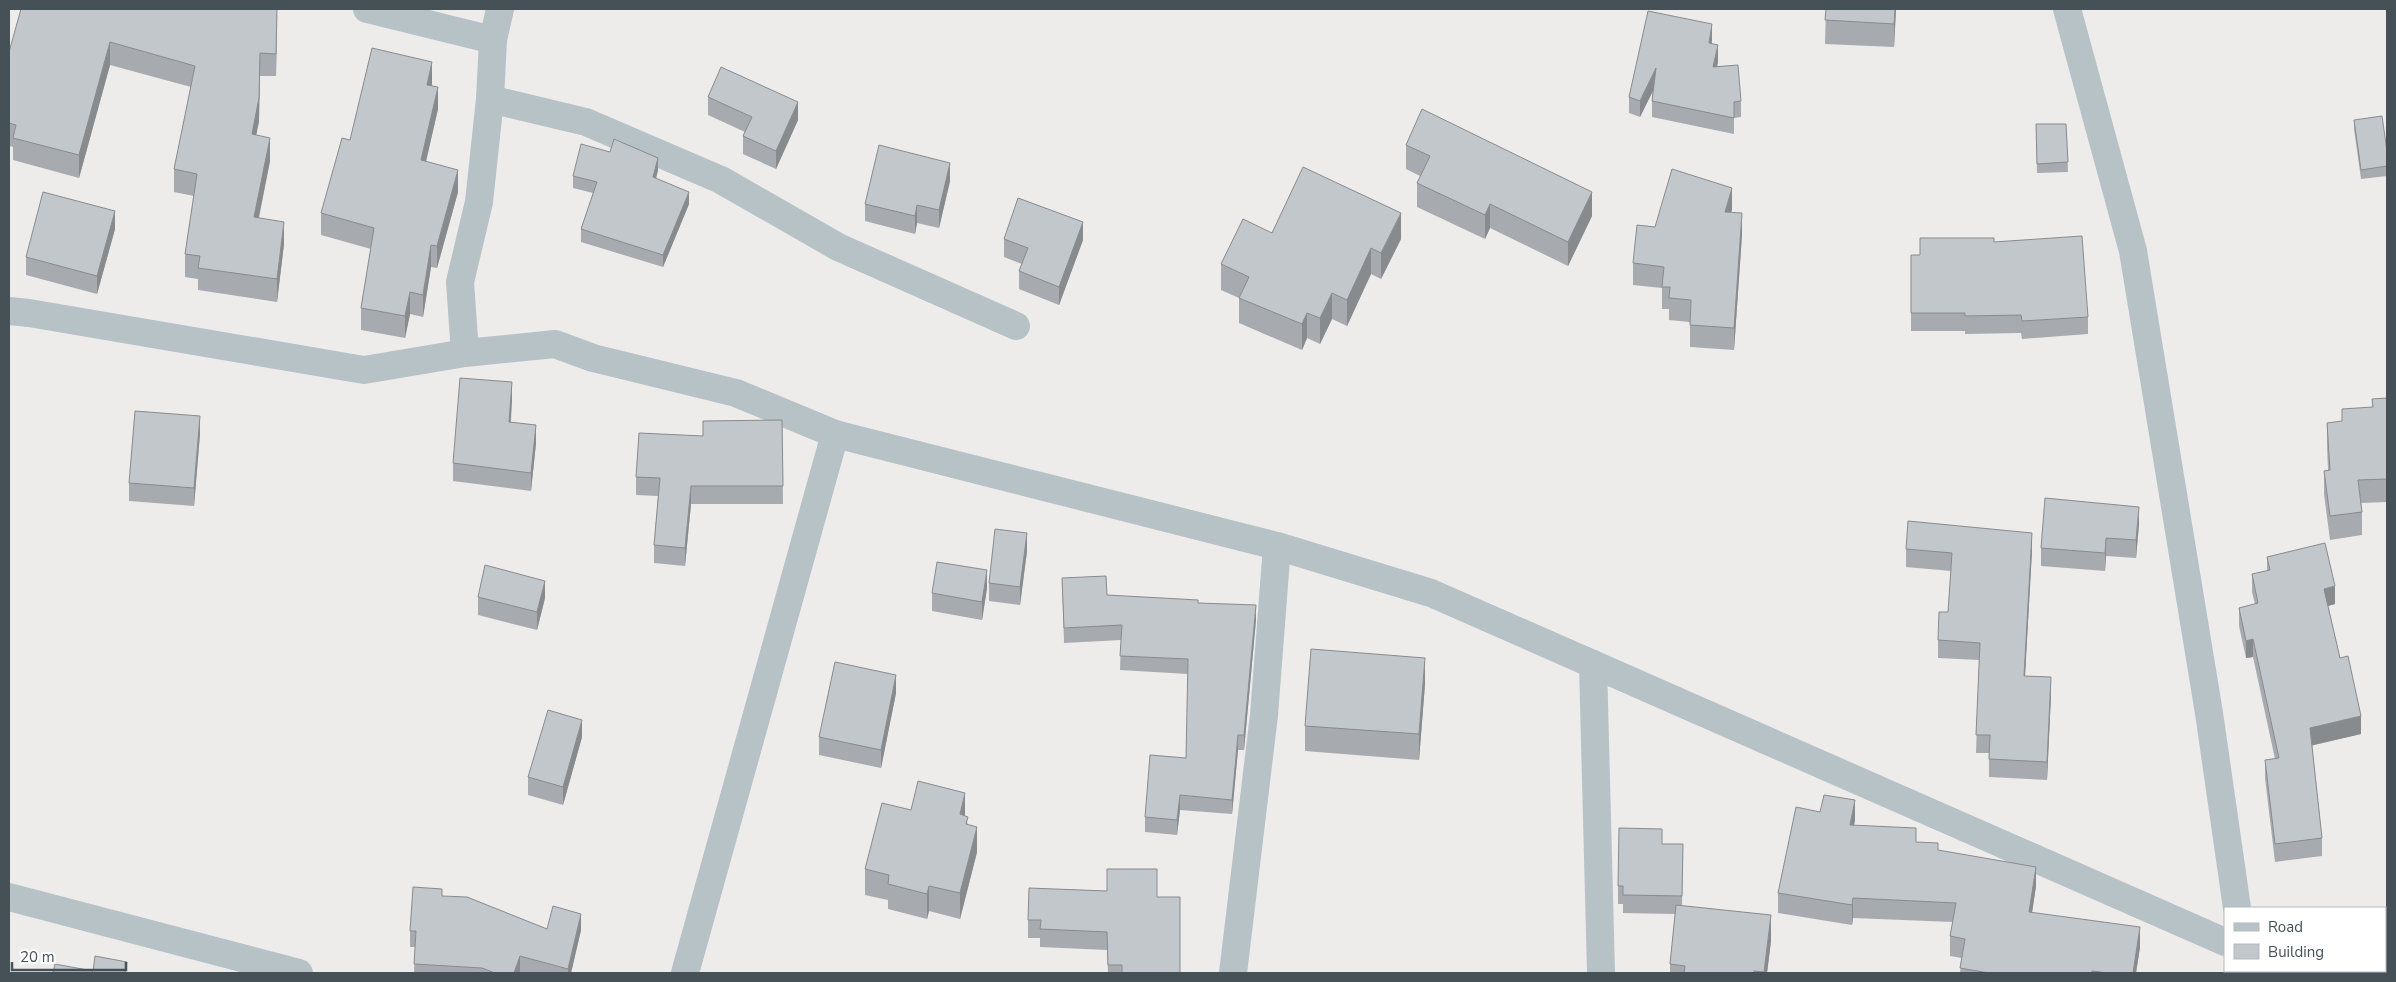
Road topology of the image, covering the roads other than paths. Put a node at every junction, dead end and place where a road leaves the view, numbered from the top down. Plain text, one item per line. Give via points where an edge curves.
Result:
1 (367, 9) edge
2 (500, 9) edge
3 (2067, 9) edge
4 (493, 40) junction
5 (490, 99) junction
6 (9, 311) edge
7 (1016, 326) dead end
8 (465, 354) junction
9 (835, 434) junction
10 (1277, 546) junction
11 (1593, 664) junction
12 (9, 898) edge
13 (2237, 907) edge
14 (2224, 942) edge
15 (299, 973) edge
16 (685, 973) edge
17 (1233, 973) edge
18 (1601, 973) edge

1 - 4 street
2 - 4 street
3 - 13 street via 2133,251 2209,713
4 - 5 street
5 - 7 street via 586,122 721,180 838,247
5 - 8 street via 479,202 460,282
6 - 8 street via 364,370
8 - 9 street via 555,344 593,358 736,393
9 - 10 street
9 - 16 street
10 - 11 street via 1431,593
10 - 17 street via 1264,715
11 - 14 street
11 - 18 street
12 - 15 street

